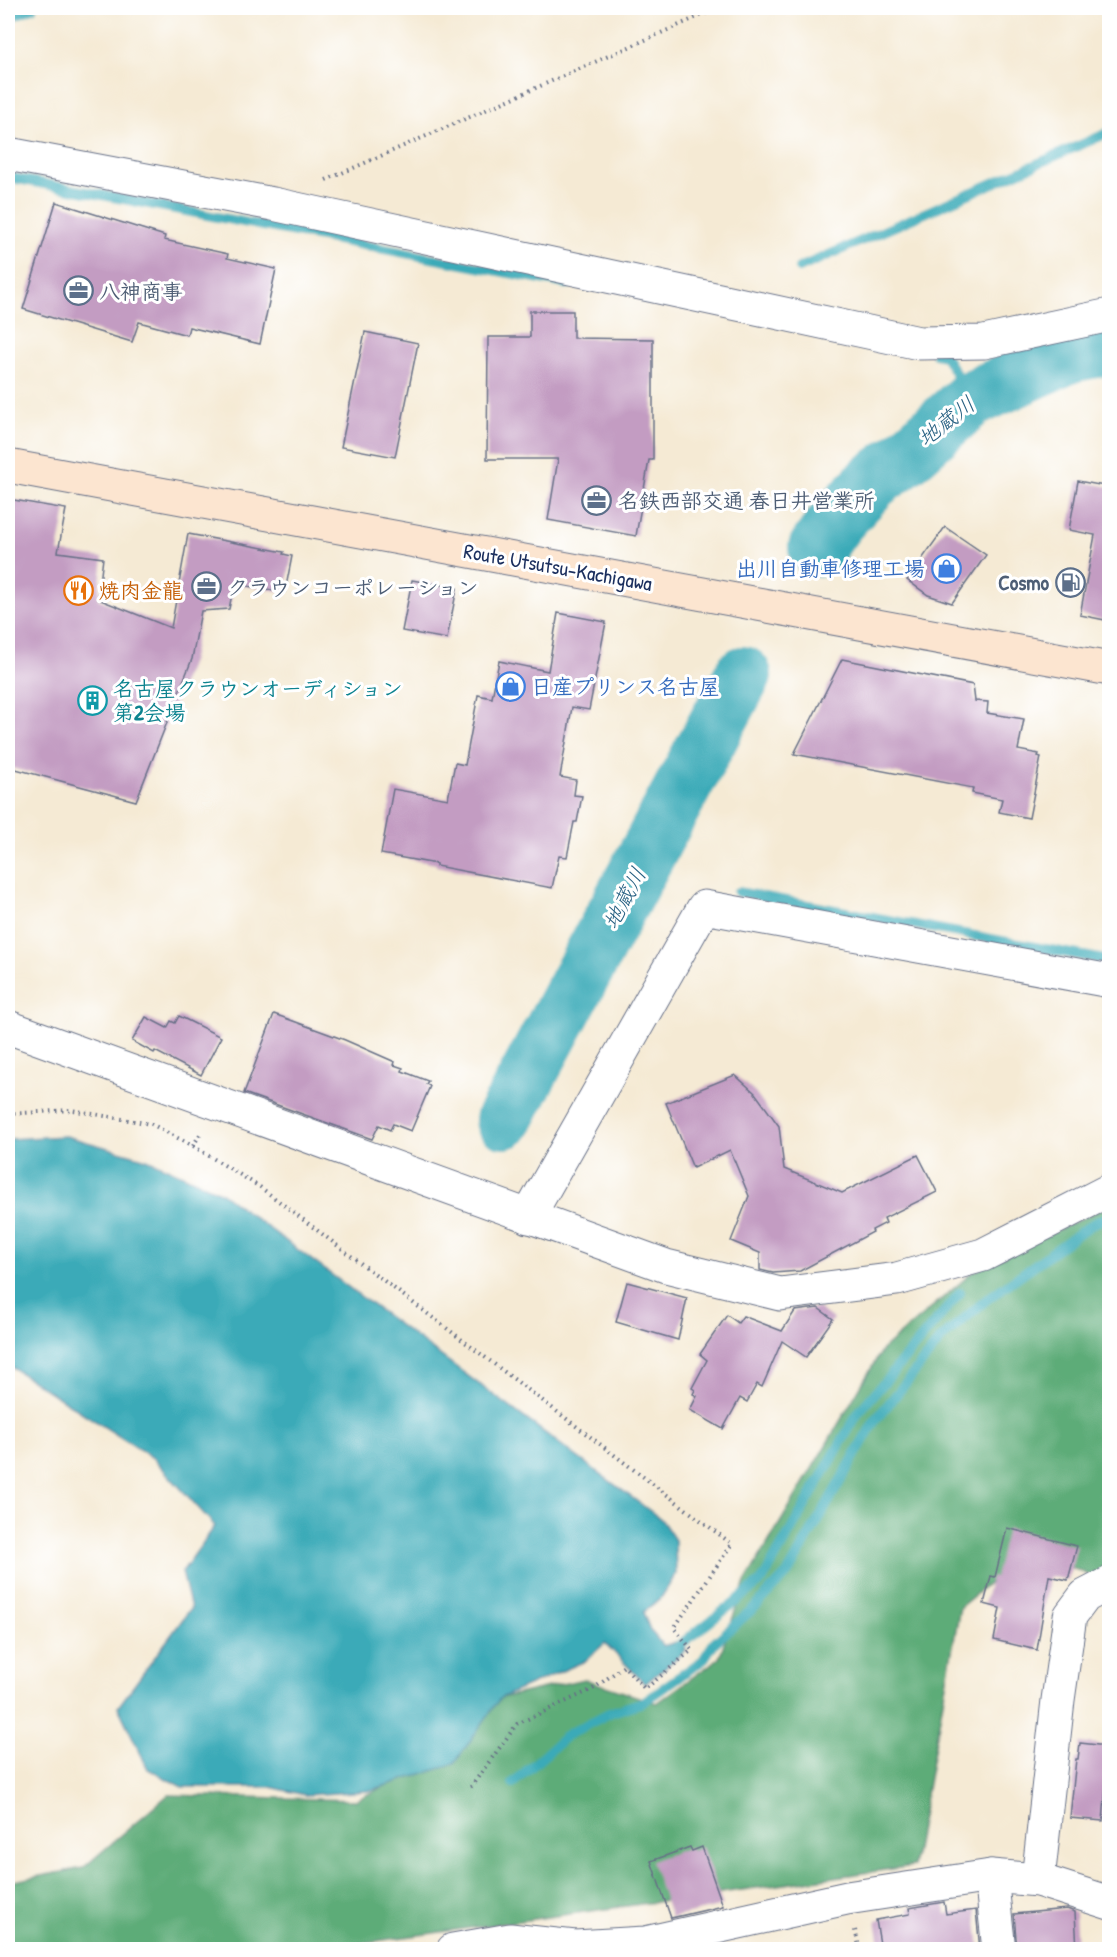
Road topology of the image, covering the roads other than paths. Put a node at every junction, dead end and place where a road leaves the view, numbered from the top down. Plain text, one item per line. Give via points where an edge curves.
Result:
1 (8, 154) edge
2 (1110, 315) edge
3 (8, 466) edge
4 (1110, 669) edge
5 (1110, 981) edge
6 (8, 1027) edge
7 (1110, 1190) edge
8 (528, 1217) junction
9 (1110, 1583) edge
10 (991, 1876) junction
11 (1038, 1880) junction
12 (1110, 1903) edge
13 (453, 1950) edge
14 (999, 1950) edge

1 - 2 street via 273,204 919,343 984,342
3 - 4 main road, Route Utsutsu-Kachigawa
5 - 8 street via 704,907
6 - 8 street
7 - 8 street via 983,1255 897,1279 780,1294 666,1266
9 - 11 street via 1085,1596 1070,1616
10 - 11 street
10 - 13 street via 847,1898 645,1943 575,1947 510,1940
10 - 14 street
11 - 12 street

